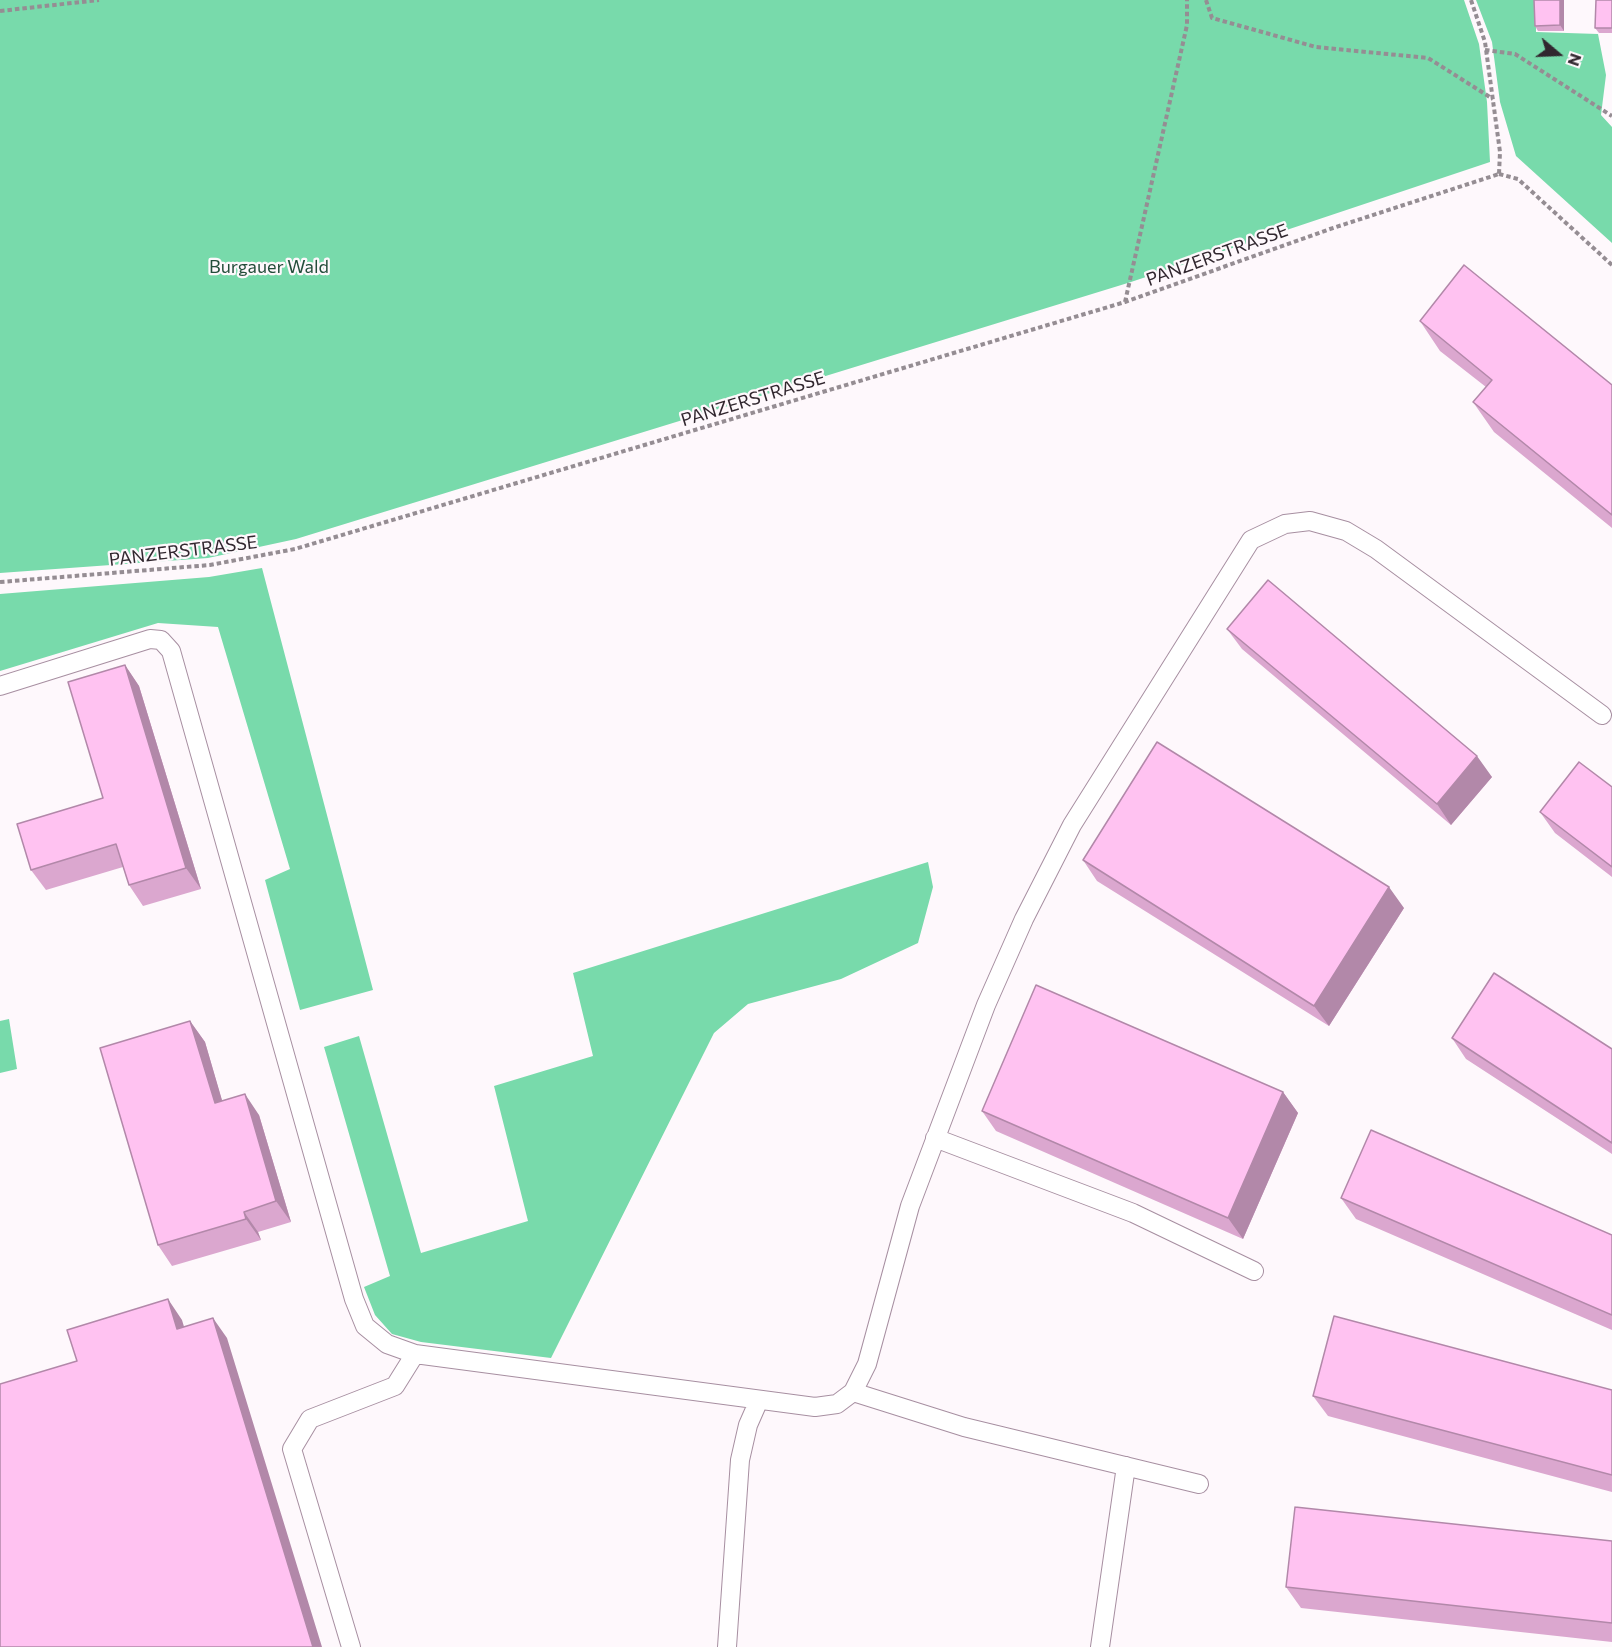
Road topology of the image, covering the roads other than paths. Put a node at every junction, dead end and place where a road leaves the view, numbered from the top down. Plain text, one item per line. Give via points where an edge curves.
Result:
1 (0, 686) edge
2 (1602, 715) dead end
3 (935, 1138) junction
4 (1254, 1271) dead end
5 (415, 1354) junction
6 (854, 1392) junction
7 (759, 1400) junction
8 (1126, 1466) junction
9 (1199, 1484) dead end
10 (351, 1647) edge
11 (727, 1647) edge
12 (1100, 1647) edge

1 - 5 lane via 150,639 161,640 171,651 354,1299 365,1326 387,1344
2 - 3 lane via 1346,531 1310,521 1285,524 1251,540 1072,825 986,1005
3 - 4 lane via 1133,1213
3 - 6 lane via 910,1206 867,1364
5 - 7 lane
5 - 10 lane via 395,1386 310,1419 292,1449
6 - 7 lane via 837,1404 815,1407
6 - 8 lane via 964,1426
7 - 11 lane via 740,1460
8 - 9 lane
8 - 12 lane

